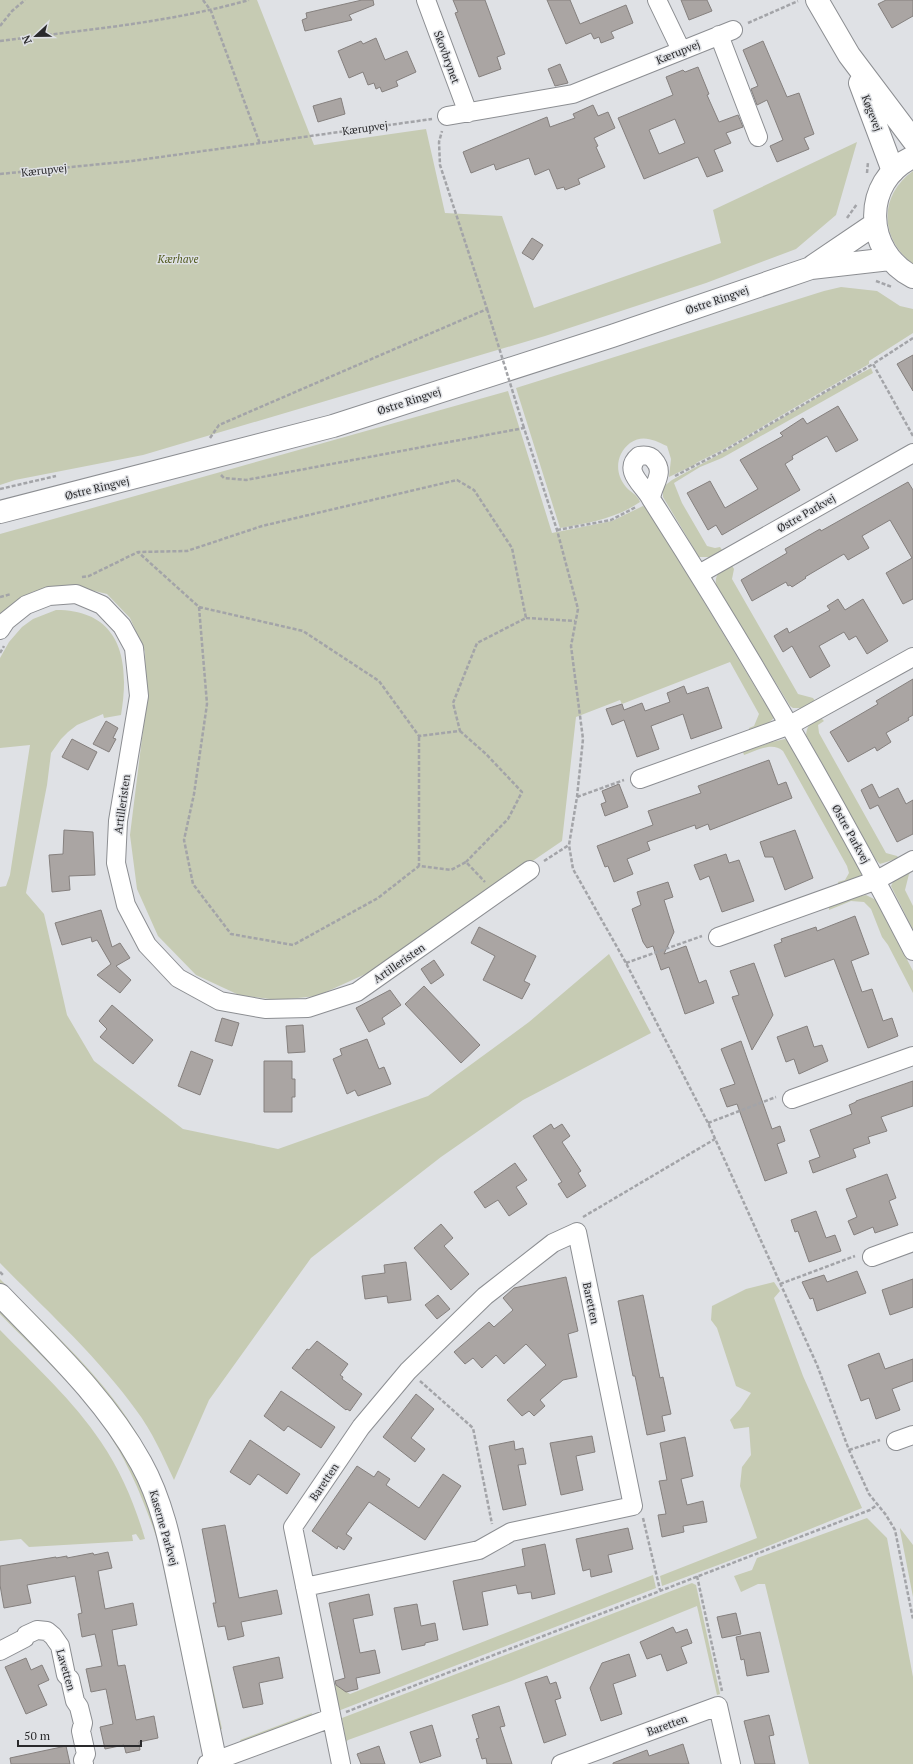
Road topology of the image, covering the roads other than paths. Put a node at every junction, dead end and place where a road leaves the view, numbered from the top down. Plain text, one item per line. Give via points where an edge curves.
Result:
1 (426, 0) edge
2 (656, 0) edge
3 (804, 0) edge
4 (681, 50) junction
5 (849, 55) junction
6 (468, 113) junction
7 (447, 116) road end
8 (758, 137) dead end
9 (913, 140) edge
10 (913, 157) edge
11 (894, 171) junction
12 (875, 224) junction
13 (890, 259) junction
14 (811, 268) junction
15 (913, 277) edge
16 (913, 453) edge
17 (651, 499) road end
18 (0, 512) edge
19 (699, 574) junction
20 (3, 636) edge
21 (913, 656) edge
22 (790, 725) junction
23 (640, 779) road end
24 (913, 860) edge
25 (530, 870) road end
26 (877, 880) junction
27 (718, 937) road end
28 (913, 951) edge
29 (913, 1056) edge
30 (792, 1098) road end
31 (913, 1242) edge
32 (872, 1257) road end
33 (0, 1295) edge
34 (913, 1435) edge
35 (896, 1441) road end
36 (305, 1587) junction
37 (0, 1651) edge
38 (331, 1718) junction
39 (213, 1763) edge
40 (84, 1764) edge
41 (341, 1764) edge
42 (561, 1764) edge
43 (731, 1764) edge

1 - 6 street, Skovbrynet
2 - 4 street
3 - 5 main road, Køgevej
4 - 6 street, Kærupvej via 573,94
4 - 8 street, Kærupvej via 726,33
5 - 9 main road, Køgevej
5 - 11 main road, Køgevej
6 - 7 street, Kærupvej
10 - 11 main road
11 - 12 main road via 880,192
12 - 13 main road via 882,246
12 - 14 main road, Østre Ringvej
13 - 14 main road, Østre Ringvej
13 - 15 main road
14 - 18 main road, Østre Ringvej via 612,336 333,426
16 - 19 street, Østre Parkvej
17 - 19 street, Østre Parkvej
19 - 22 street, Østre Parkvej
20 - 25 street, Artilleristen via 6,621 26,605 49,596 76,594 102,604 122,626 134,648 140,696 118,821 116,863 126,905 147,945 178,978 220,1001 265,1009 308,1008 357,992
21 - 22 street
22 - 23 street
22 - 26 street, Østre Parkvej
24 - 26 street
26 - 27 street
26 - 28 street, Østre Parkvej
29 - 30 street
31 - 32 street
33 - 39 main road, Kaserne Parkvej via 101,1402 142,1464 171,1544
34 - 35 street
36 - 36 street, Baretten via 293,1527 361,1427 408,1370 485,1296 553,1243 577,1232 633,1506 510,1532 479,1550
36 - 38 street, Baretten
37 - 40 street, Lavetten via 37,1630 47,1631 56,1639 83,1723 81,1731 86,1754
38 - 39 street
38 - 41 street, Baretten
42 - 43 street, Baretten via 718,1706

